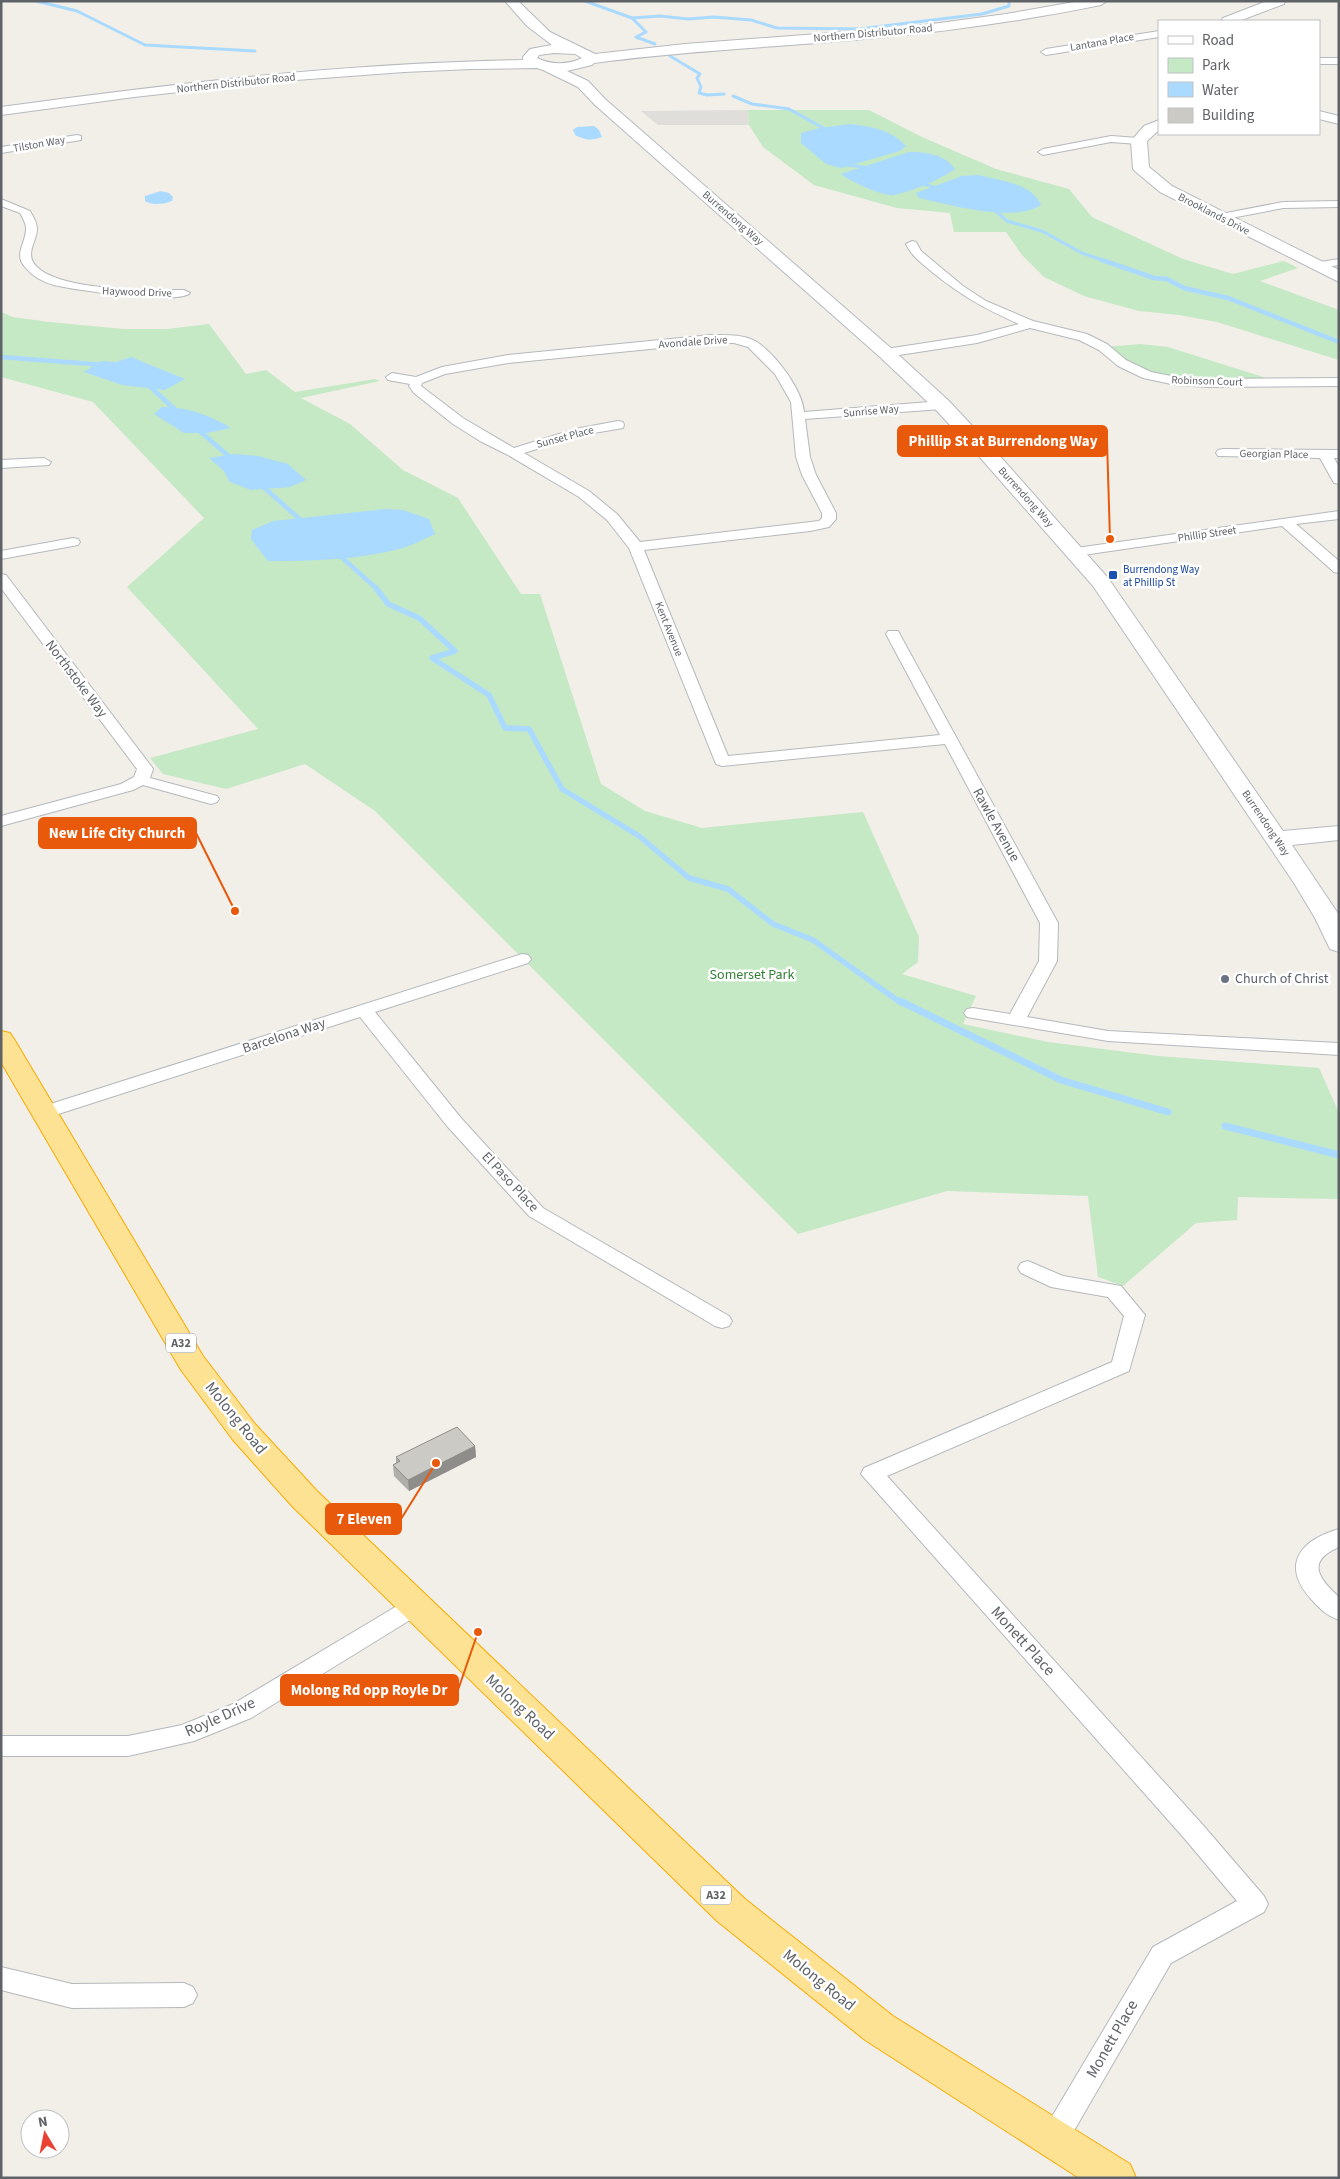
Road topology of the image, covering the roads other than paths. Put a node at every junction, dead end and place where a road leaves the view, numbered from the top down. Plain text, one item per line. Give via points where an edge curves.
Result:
1 (511, 1) edge
2 (1101, 1) edge
3 (1280, 1) edge
4 (1231, 20) edge
5 (538, 31) junction
6 (1158, 34) edge
7 (1046, 52) dead end
8 (581, 55) junction
9 (538, 59) junction
10 (1320, 61) edge
11 (1339, 61) edge
12 (584, 84) junction
13 (1, 111) edge
14 (1320, 115) edge
15 (1339, 120) edge
16 (1158, 124) edge
17 (76, 138) dead end
18 (1139, 141) junction
19 (1, 150) edge
20 (1043, 152) dead end
21 (1, 202) edge
22 (1339, 204) edge
23 (1221, 217) junction
24 (912, 244) dead end
25 (1339, 262) edge
26 (1314, 266) junction
27 (1339, 277) edge
28 (184, 293) dead end
29 (1029, 324) junction
30 (886, 353) junction
31 (392, 376) dead end
32 (417, 381) junction
33 (1339, 382) edge
34 (942, 405) junction
35 (800, 416) junction
36 (618, 425) dead end
37 (513, 452) junction
38 (1223, 453) dead end
39 (1332, 454) edge
40 (44, 462) dead end
41 (1, 464) edge
42 (1339, 480) edge
43 (1339, 515) edge
44 (1286, 522) junction
45 (73, 542) dead end
46 (636, 547) junction
47 (1076, 552) junction
48 (1, 555) edge
49 (1339, 569) edge
50 (1, 578) edge
51 (893, 634) dead end
52 (948, 739) junction
53 (141, 780) junction
54 (211, 799) dead end
55 (1, 821) edge
56 (1339, 833) edge
57 (1276, 839) junction
58 (1339, 944) edge
59 (522, 959) dead end
60 (364, 1011) junction
61 (973, 1013) dead end
62 (1016, 1020) junction
63 (1, 1039) edge
64 (1339, 1049) edge
65 (45, 1112) junction
66 (1028, 1268) dead end
67 (722, 1320) dead end
68 (1339, 1537) edge
69 (415, 1606) junction
70 (1339, 1611) edge
71 (1, 1746) edge
72 (1, 1978) edge
73 (184, 1995) dead end
74 (1054, 2139) junction
75 (1115, 2178) edge

1 - 5 main road
2 - 8 main road, Northern Distributor Road via 918,30
3 - 4 main road
5 - 8 main road
5 - 9 main road
6 - 7 street, Lantana Place
8 - 9 main road via 554,49
8 - 9 main road via 568,66
8 - 12 main road via 580,70
9 - 12 main road, Burrendong Way
9 - 13 main road, Northern Distributor Road via 215,84
10 - 11 street
12 - 30 main road, Burrendong Way via 600,102
14 - 15 main road
16 - 18 main road via 1149,129
17 - 19 street, Tilston Way
18 - 20 street via 1111,139
18 - 23 main road, Brooklands Drive via 1141,169 1166,189
21 - 28 street, Haywood Drive via 25,211 31,223 25,254 35,272 62,283 100,291
22 - 23 street via 1283,205
23 - 26 main road, Brooklands Drive
24 - 29 street, Robinson Court via 916,253 959,288 982,303
25 - 26 street
26 - 27 main road, Brooklands Drive
29 - 30 street via 982,338
29 - 33 street, Robinson Court via 1084,337 1122,363 1147,375 1176,381
30 - 34 main road, Burrendong Way
31 - 32 street
32 - 35 street, Avondale Drive via 442,371 508,359 734,339 752,344 780,372 797,402
32 - 37 street, Kent Avenue via 415,386 418,390 458,421
34 - 35 street, Sunrise Way
34 - 47 main road, Burrendong Way
35 - 46 street, Avondale Drive via 803,457 829,512 829,519 824,524
36 - 37 street, Sunset Place via 580,432
37 - 46 street, Kent Avenue via 584,494 612,517
38 - 39 street, Georgian Place
39 - 42 street, Georgian Place
40 - 41 street
43 - 44 street, Phillip Street
44 - 47 street, Phillip Street
44 - 49 street
45 - 48 street
46 - 52 street, Kent Avenue via 722,761
47 - 57 main road, Burrendong Way via 1101,582
50 - 53 street, Northstoke Way via 144,766
51 - 52 street, Rawle Avenue
52 - 62 street, Rawle Avenue via 1050,923 1048,961
53 - 54 street
53 - 55 street via 109,793
56 - 57 main road
57 - 58 main road, Burrendong Way via 1328,918
59 - 60 street, Barcelona Way
60 - 65 street, Barcelona Way
60 - 67 street, El Paso Place via 454,1122 536,1212
61 - 62 street
62 - 64 street via 1108,1036
63 - 65 highway, Molong Road / A32
65 - 69 highway, Molong Road / A32 via 192,1363 244,1432 305,1499
66 - 74 street, Monett Place via 1058,1282 1114,1291 1135,1315 1121,1366 872,1474 1255,1904 1162,1955
68 - 70 street via 1315,1548 1307,1560 1307,1573 1314,1587
69 - 71 street, Royle Drive via 242,1711 185,1734 128,1746
69 - 74 highway, Molong Road / A32 via 731,1910 879,2028
72 - 73 street via 72,1996
74 - 75 highway, Molong Road / A32

